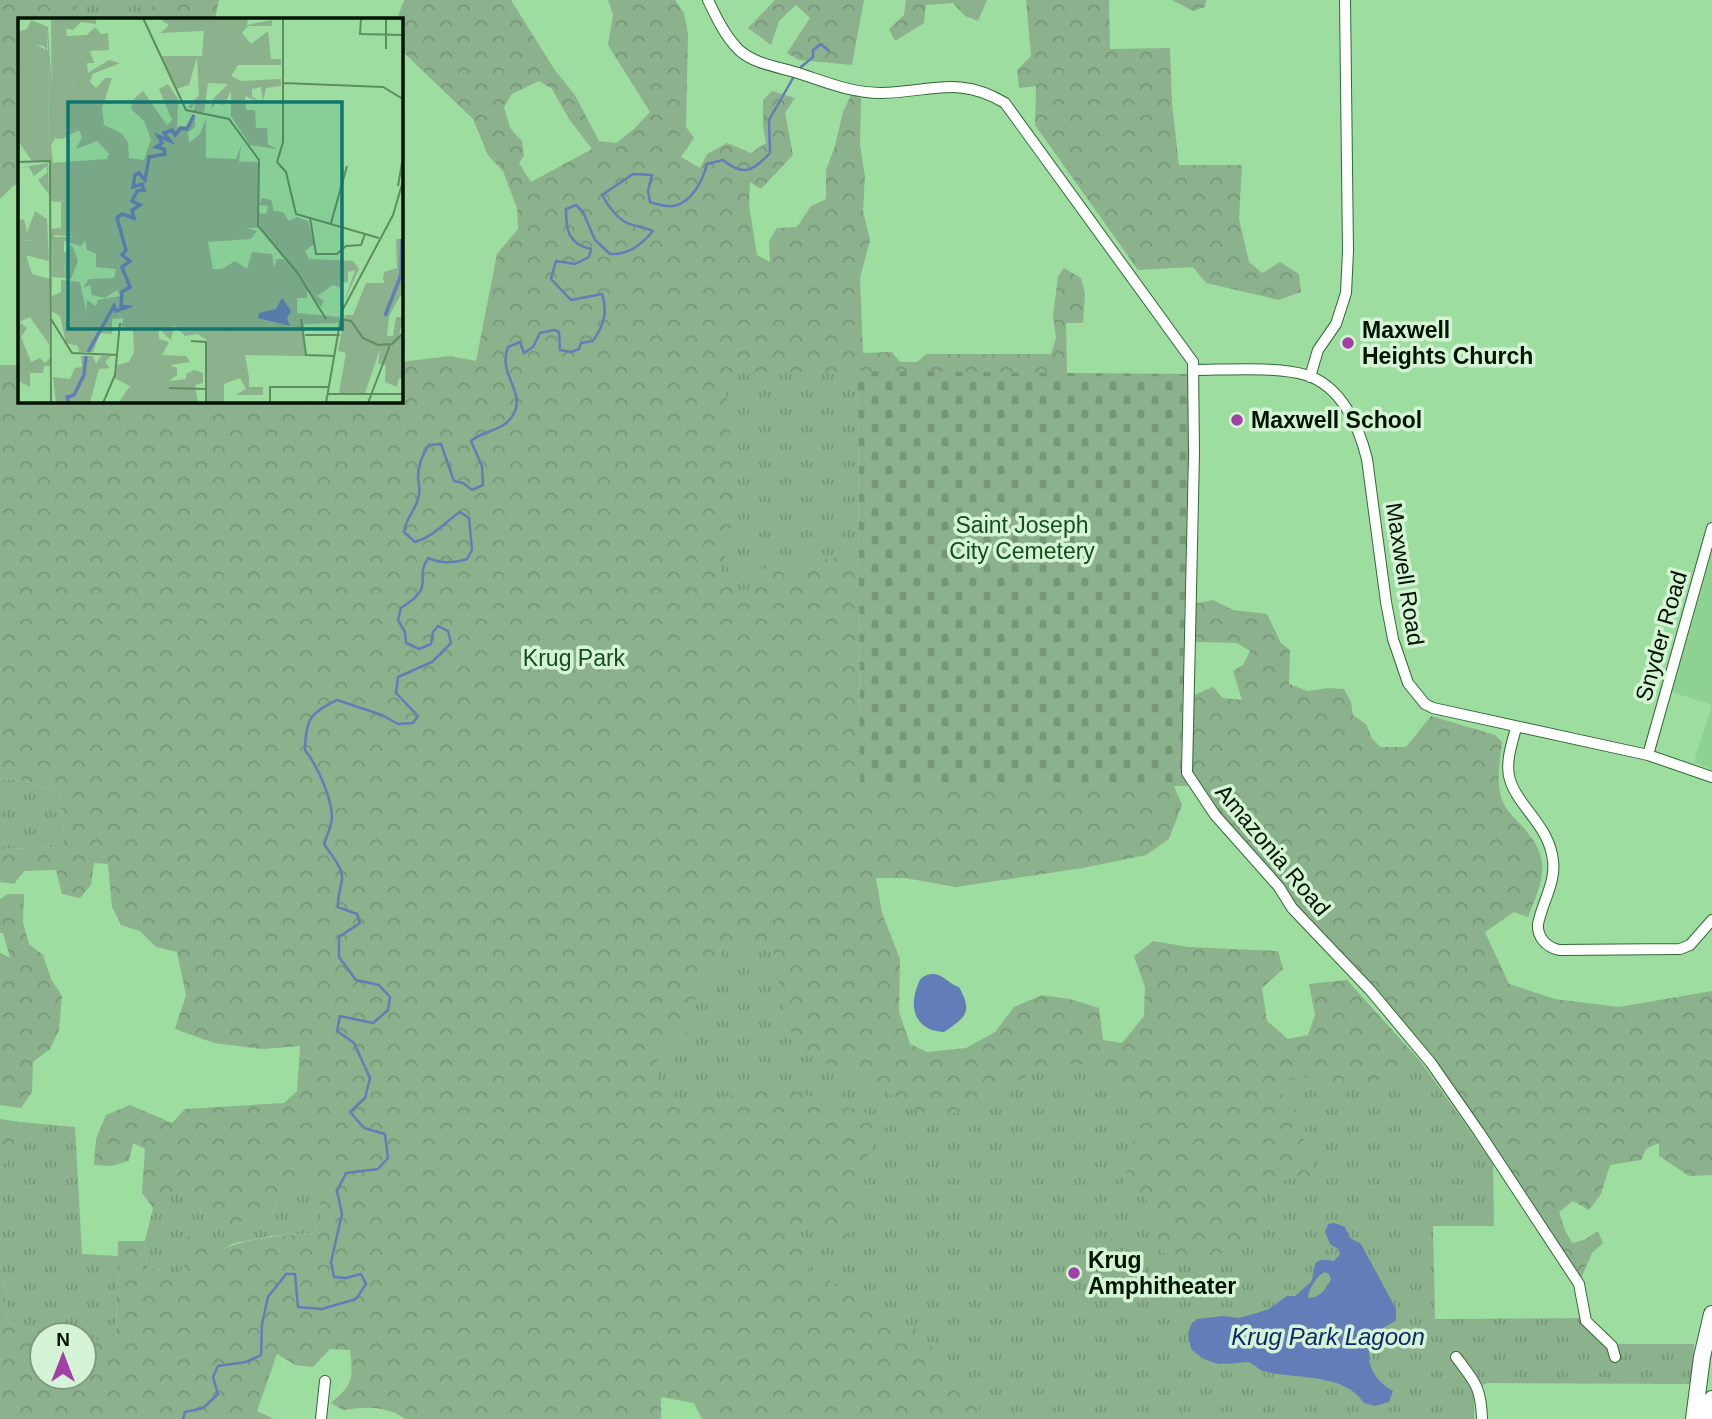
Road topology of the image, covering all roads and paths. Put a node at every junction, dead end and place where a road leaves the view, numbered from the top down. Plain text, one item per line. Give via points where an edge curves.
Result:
1 (708, 0) edge
2 (1345, 0) edge
3 (1193, 370) junction
4 (1310, 377) junction
5 (1712, 528) edge
6 (1516, 728) junction
7 (1648, 755) junction
8 (1712, 777) edge
9 (1712, 920) edge
10 (1712, 1314) edge
11 (1456, 1357) dead end
12 (1615, 1357) dead end
13 (325, 1381) dead end
14 (1712, 1399) edge
15 (321, 1419) edge
16 (1482, 1419) edge
17 (1694, 1419) edge
18 (1707, 1419) edge

1 - 3 street, Amazonia Road via 739,50 817,81 879,93 943,86 975,88 1005,103 1142,288 1193,362
2 - 4 street via 1346,293
3 - 4 street
3 - 12 street, Amazonia Road via 1187,773 1292,908 1431,1063 1579,1284 1586,1321 1612,1346
4 - 6 street, Maxwell Road via 1343,403 1361,436 1393,639 1408,683 1424,704 1433,708
5 - 7 street, Snyder Road
6 - 7 street, Maxwell Road
6 - 9 street via 1509,776 1547,837 1553,861 1538,923 1544,943 1559,950 1680,948 1690,945
7 - 8 street, Maxwell Road
10 - 17 main road
11 - 16 street via 1477,1385
13 - 15 street
14 - 18 main road

